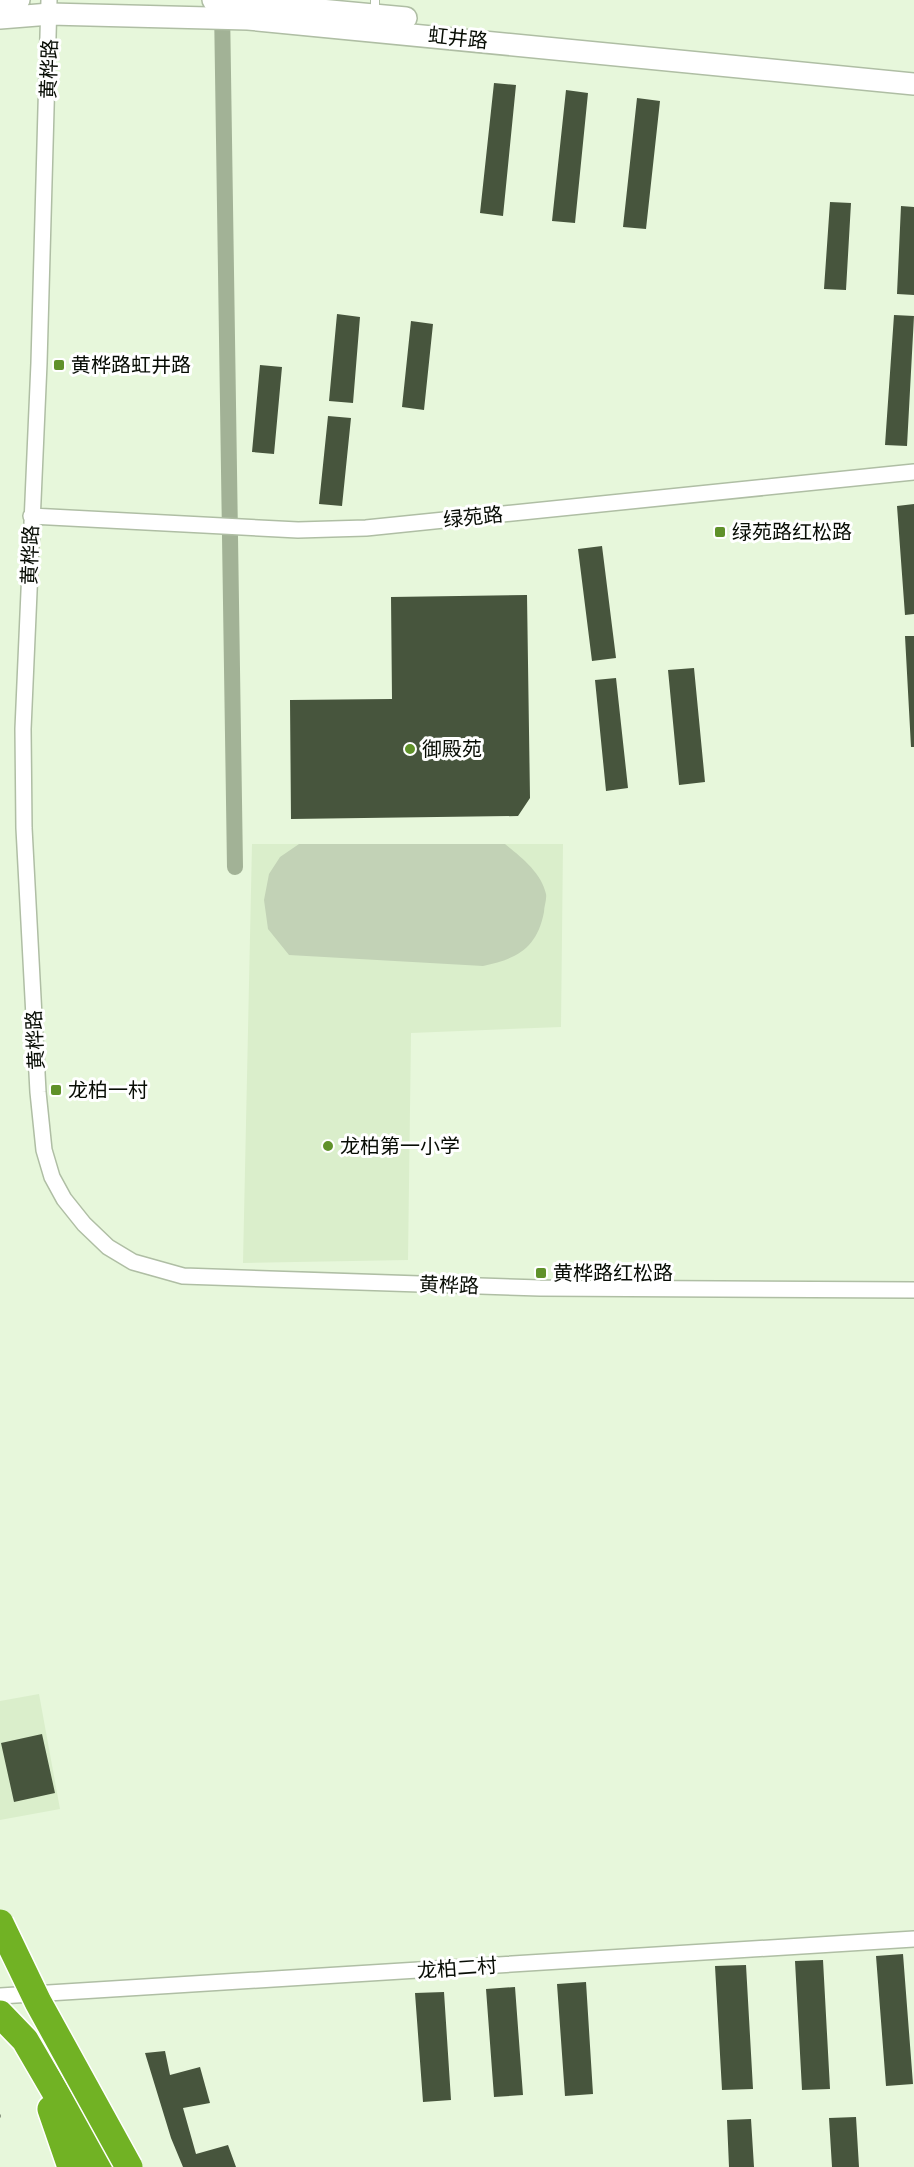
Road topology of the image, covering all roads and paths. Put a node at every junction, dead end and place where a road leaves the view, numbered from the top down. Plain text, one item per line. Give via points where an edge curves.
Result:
1 (19, 0) edge
2 (213, 0) edge
3 (0, 2) edge
4 (50, 7) edge
5 (249, 11) junction
6 (374, 16) edge
7 (0, 18) edge
8 (914, 72) edge
9 (914, 84) edge
10 (914, 472) edge
11 (32, 516) junction
12 (914, 1290) edge
13 (0, 1923) edge
14 (914, 1940) edge
15 (2, 2010) edge
16 (71, 2167) edge
17 (99, 2167) edge
18 (129, 2167) edge

1 - 3 street
2 - 5 street, 虹井路
4 - 5 street, 虹井路 via 198,16
4 - 7 street, 虹井路
4 - 11 street, 黄桦路
5 - 6 street, 虹井路
6 - 8 street, 虹井路
6 - 9 street, 虹井路
10 - 11 street, 绿苑路 via 366,528 251,528
11 - 12 street, 黄桦路 via 23,729 24,806 44,1150 52,1178 64,1199 108,1247 159,1271 210,1278 540,1288
13 - 18 highway, bridge via 38,2002
14 - 15 street, 龙柏二村
15 - 16 highway via 48,2100
15 - 17 highway via 25,2040

